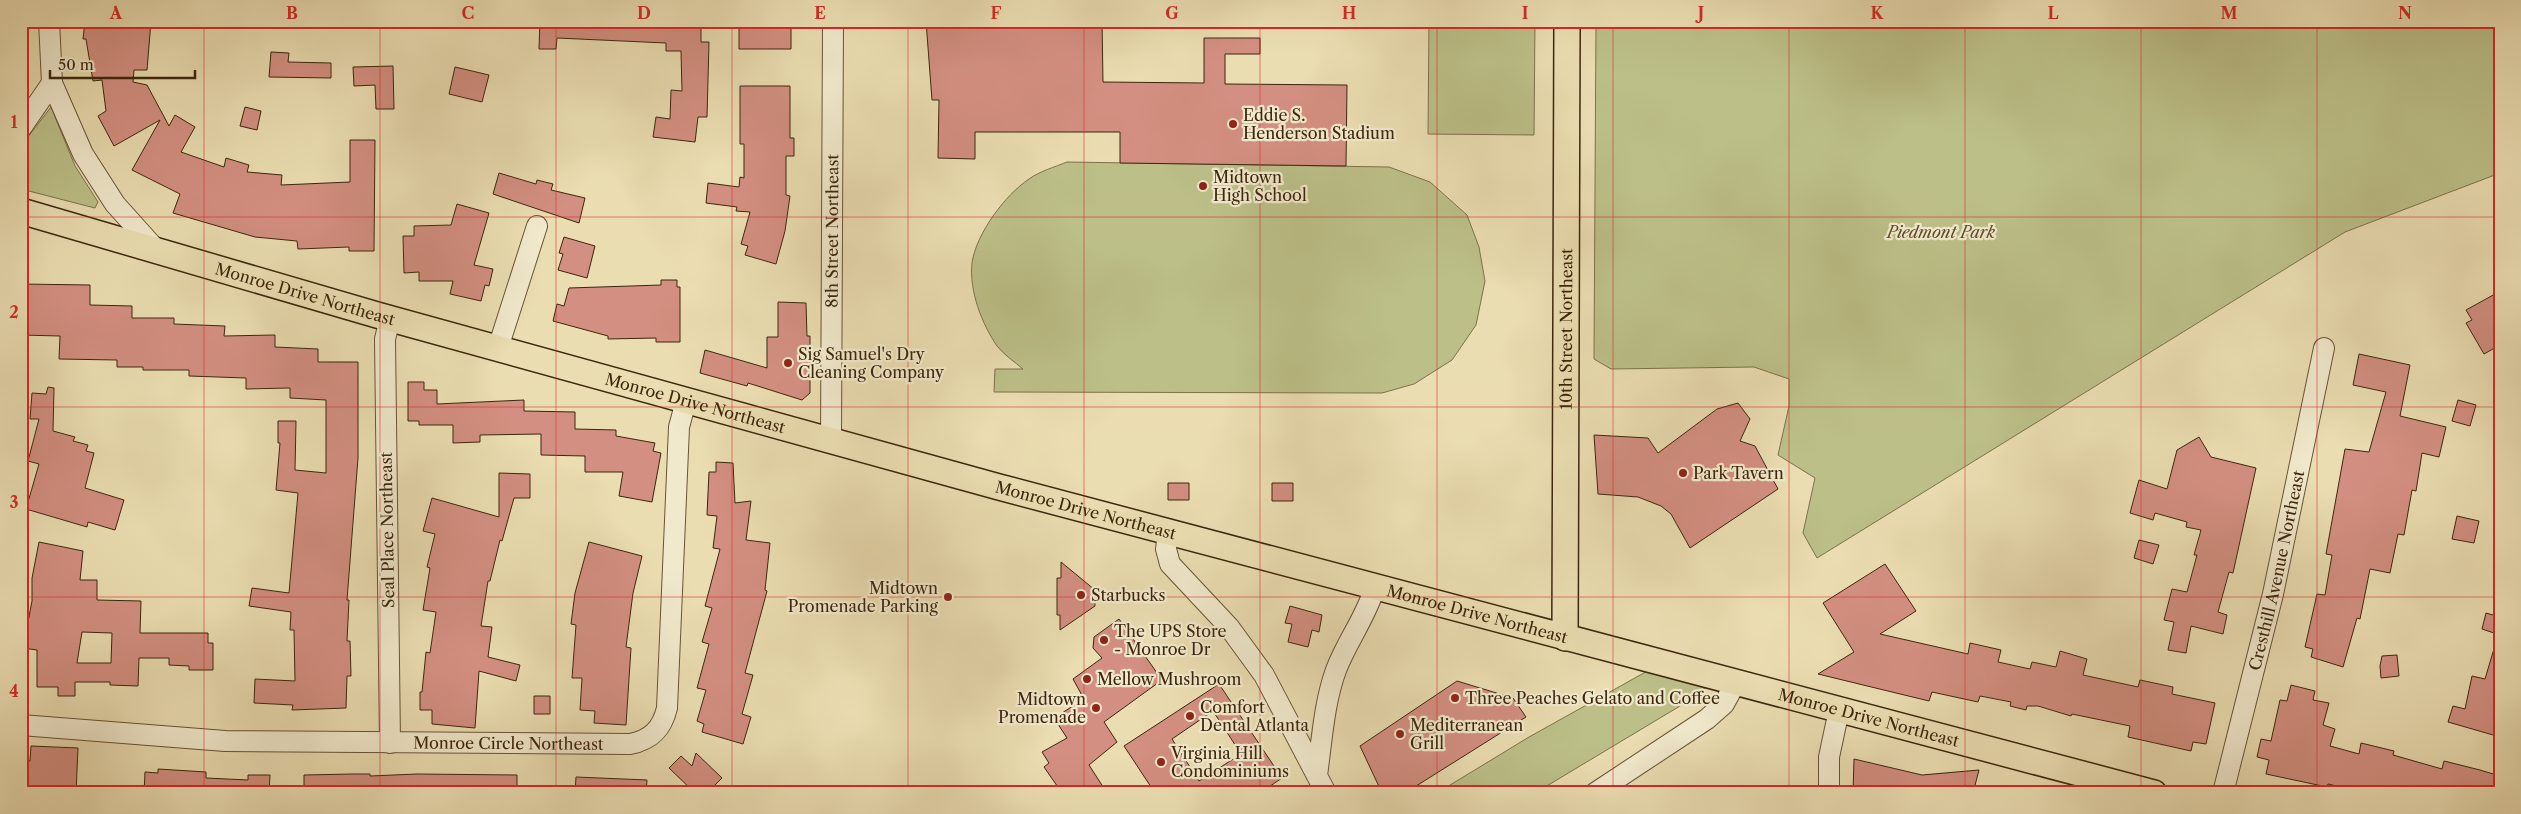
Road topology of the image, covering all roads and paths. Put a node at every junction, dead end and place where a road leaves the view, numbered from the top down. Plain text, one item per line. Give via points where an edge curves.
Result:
1 (49, 21) edge
2 (833, 21) edge
3 (1567, 21) edge
4 (52, 82) junction
5 (21, 128) edge
6 (21, 211) edge
7 (537, 226) dead end
8 (159, 253) junction
9 (390, 319) junction
10 (498, 348) junction
11 (2324, 348) dead end
12 (686, 401) junction
13 (831, 440) junction
14 (1168, 533) junction
15 (1375, 588) junction
16 (1565, 638) junction
17 (1736, 682) junction
18 (1839, 710) junction
19 (21, 725) edge
20 (390, 743) junction
21 (1321, 784) edge
22 (1595, 793) edge
23 (1830, 793) edge
24 (2154, 793) edge
25 (2224, 793) edge

1 - 4 street
2 - 13 street, 8th Street Northeast
3 - 16 main road, 10th Street Northeast
4 - 5 street
4 - 8 street via 83,154 115,204
6 - 8 main road, Monroe Drive Northeast
7 - 10 street
8 - 9 main road, Monroe Drive Northeast
9 - 10 main road, Monroe Drive Northeast
9 - 20 street, Seal Place Northeast via 386,339
10 - 12 main road, Monroe Drive Northeast
11 - 25 street, Cresthill Avenue Northeast via 2273,594
12 - 13 main road, Monroe Drive Northeast
12 - 20 street, Monroe Circle Northeast via 679,427 666,708 658,730 644,741 630,744
13 - 14 main road, Monroe Drive Northeast
14 - 15 main road, Monroe Drive Northeast
14 - 21 street via 1166,549 1170,564 1229,627 1264,675
15 - 16 main road, Monroe Drive Northeast
15 - 21 street via 1370,605 1350,637 1329,693
16 - 17 main road, Monroe Drive Northeast
17 - 18 main road, Monroe Drive Northeast
17 - 22 street via 1724,704 1706,719
18 - 23 street via 1829,757
18 - 24 main road, Monroe Drive Northeast
19 - 20 street, Monroe Circle Northeast via 225,741

